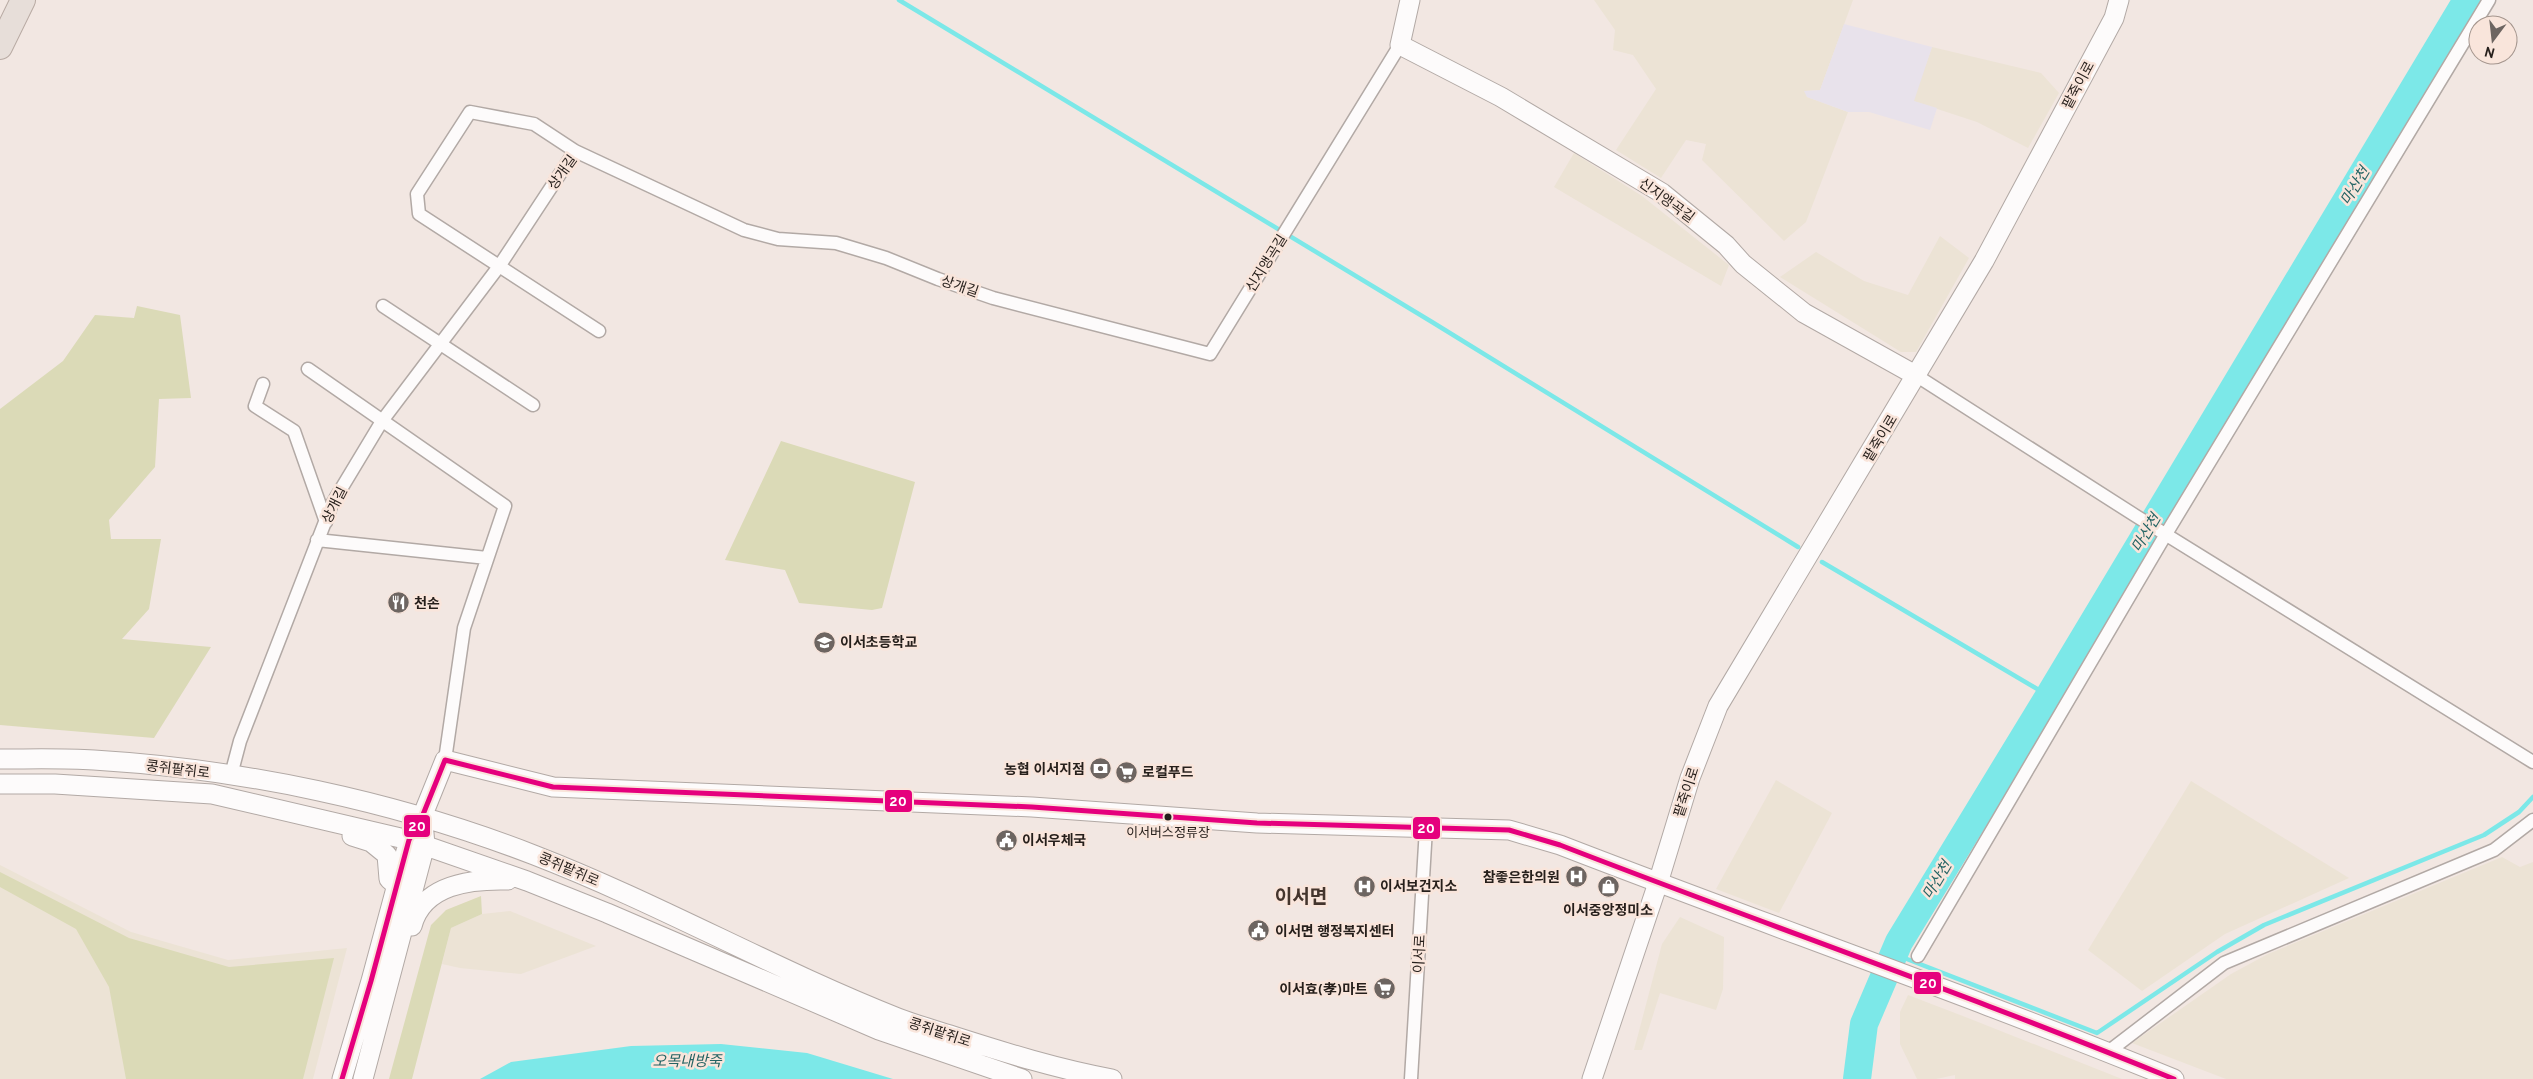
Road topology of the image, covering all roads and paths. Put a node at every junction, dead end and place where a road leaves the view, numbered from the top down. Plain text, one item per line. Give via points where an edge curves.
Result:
1 (23, 0) edge
2 (1410, 0) edge
3 (2119, 0) edge
4 (2489, 0) edge
5 (1400, 45) junction
6 (0, 47) edge
7 (575, 151) junction
8 (500, 265) junction
9 (383, 306) dead end
10 (599, 331) dead end
11 (439, 343) junction
12 (1210, 354) joint
13 (308, 369) dead end
14 (1917, 376) junction
15 (263, 384) dead end
16 (534, 405) dead end
17 (382, 422) junction
18 (326, 522) junction
19 (2162, 531) junction
20 (317, 540) junction
21 (487, 558) junction
22 (0, 759) edge
23 (445, 760) junction
24 (2533, 762) edge
25 (231, 775) junction
26 (0, 784) edge
27 (246, 801) junction
28 (422, 817) junction
29 (2533, 820) edge
30 (1426, 828) junction
31 (417, 842) junction
32 (527, 881) junction
33 (1658, 883) junction
34 (396, 885) junction
35 (403, 923) junction
36 (1918, 956) dead end
37 (2108, 1052) junction
38 (342, 1079) edge
39 (363, 1079) edge
40 (1022, 1079) edge
41 (1112, 1079) edge
42 (1411, 1079) edge
43 (1592, 1079) edge
44 (2174, 1079) edge

1 - 6 highway
2 - 5 street, 신지앵곡길
3 - 14 street, 팥죽이로 via 2114,18 2002,228
4 - 19 street
5 - 12 street, 신지앵곡길
5 - 14 street, 신지앵곡길 via 1501,98 1662,193 1804,313
7 - 8 street, 상개길
7 - 8 street via 534,124 470,112 417,194 419,214
7 - 12 street, 상개길 via 744,230 778,239 836,243 993,298
8 - 10 street
8 - 11 street, 상개길
9 - 11 street
11 - 16 street
11 - 17 street, 상개길
13 - 17 street
14 - 19 street
14 - 33 street, 팥죽이로 via 1718,706 1690,778
15 - 18 street via 255,406 294,431
17 - 18 street, 상개길 via 332,504
17 - 21 street via 505,506
18 - 20 street, 상개길
19 - 24 street
19 - 36 street
20 - 21 street
20 - 25 street, 상개길 via 240,741
21 - 23 street via 464,628
22 - 25 street, 콩쥐팥쥐로 via 92,760
23 - 28 street
23 - 30 street via 553,787 1023,807 1257,823
25 - 28 street, 콩쥐팥쥐로 via 331,794
26 - 27 street, 콩쥐팥쥐로 via 56,784 212,794
27 - 31 street, 콩쥐팥쥐로
27 - 34 street via 256,817 371,842 387,855 389,879
28 - 31 street
28 - 41 street, 콩쥐팥쥐로 via 532,854 611,887 899,1018 1002,1052
29 - 37 street via 2494,850 2224,963
30 - 33 street via 1509,830 1560,845
30 - 42 street, 이서로
31 - 32 street, 콩쥐팥쥐로
31 - 34 street
31 - 35 street
32 - 35 street via 466,881 434,894 415,916 412,926
32 - 40 street, 콩쥐팥쥐로 via 879,1030
33 - 37 street
33 - 43 street, 팥죽이로
34 - 38 street
35 - 39 street
37 - 44 street

